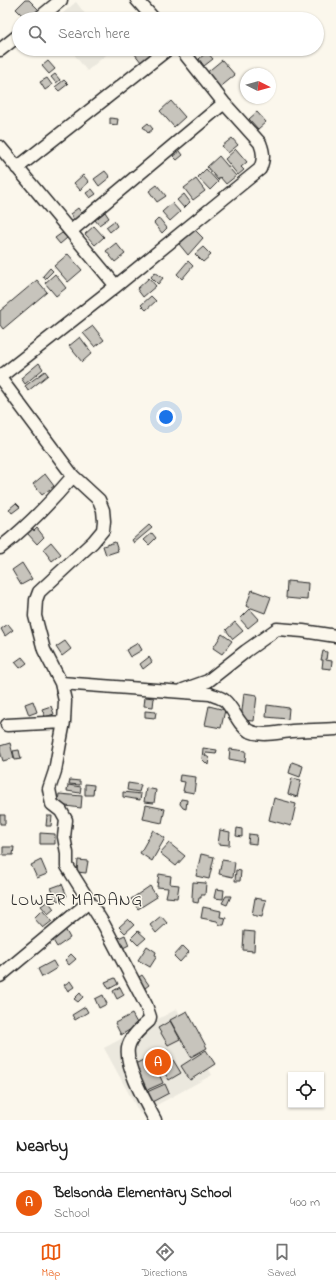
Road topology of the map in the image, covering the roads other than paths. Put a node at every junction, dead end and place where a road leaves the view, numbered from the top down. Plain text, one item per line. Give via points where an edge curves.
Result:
1 (61, 0) edge
2 (137, 0) edge
3 (46, 12) edge
4 (148, 12) edge
5 (12, 41) edge
6 (0, 50) edge
7 (159, 56) edge
8 (186, 56) edge
9 (224, 103) junction
10 (0, 147) edge
11 (17, 168) junction
12 (71, 232) junction
13 (116, 286) junction
14 (0, 377) edge
15 (73, 476) junction
16 (0, 548) edge
17 (336, 636) edge
18 (61, 683) junction
19 (179, 691) junction
20 (64, 722) junction
21 (7, 725) dead end
22 (336, 729) edge
23 (89, 902) junction
24 (0, 976) edge
25 (155, 1120) edge

1 - 3 street
2 - 4 street
5 - 6 street
7 - 11 street
8 - 9 street
9 - 12 street
9 - 13 street via 260,143 264,152 260,169
10 - 11 street
11 - 12 street
12 - 13 street
13 - 14 street
14 - 15 street
15 - 16 street via 54,498
15 - 18 street via 99,500 104,521 103,530 93,542 39,592 36,600 35,616 44,650
17 - 19 street via 277,629 208,681
18 - 19 street
18 - 20 street via 65,701
19 - 22 street via 210,694 223,699 240,722 249,731 256,733
20 - 21 street
20 - 23 street via 49,789 52,804 62,811 66,820 64,837 67,866
23 - 24 street
23 - 25 street via 104,925 150,1017 132,1038 128,1053 134,1079

